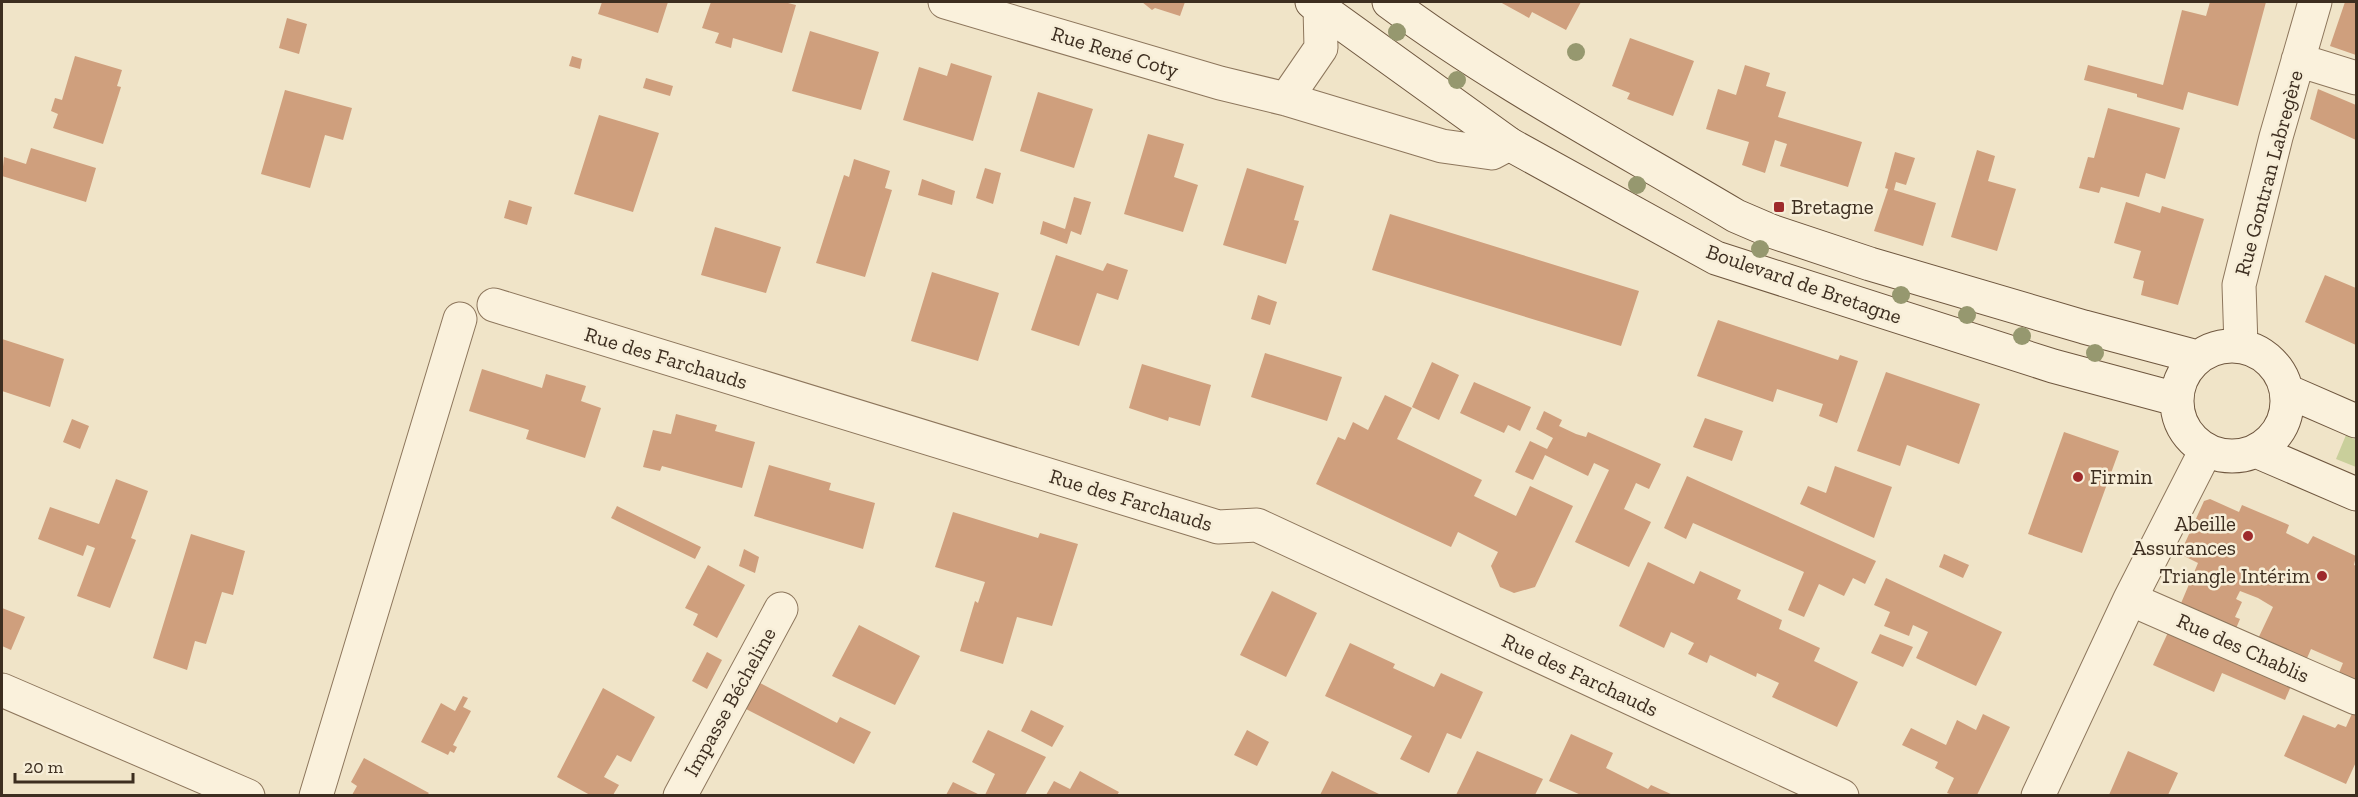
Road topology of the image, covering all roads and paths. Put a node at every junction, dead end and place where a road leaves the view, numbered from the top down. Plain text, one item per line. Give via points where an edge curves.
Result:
1 (945, 2) edge
2 (1389, 2) edge
3 (2314, 2) edge
4 (1316, 4) edge
5 (2298, 60) junction
6 (2356, 78) edge
7 (1286, 99) junction
8 (1509, 144) junction
9 (494, 305) dead end
10 (460, 319) dead end
11 (2241, 346) junction
12 (2197, 357) junction
13 (2287, 391) junction
14 (2176, 399) junction
15 (2356, 421) edge
16 (2206, 450) junction
17 (2256, 451) junction
18 (2356, 494) edge
19 (2130, 599) junction
20 (781, 609) dead end
21 (2, 690) edge
22 (2356, 698) edge
23 (248, 795) edge
24 (316, 795) edge
25 (680, 795) edge
26 (1842, 795) edge
27 (2038, 795) edge

1 - 7 street, Rue René Coty
2 - 12 street, Boulevard de Bretagne via 1508,81 1736,216 1870,264
3 - 5 street, Rue Gontran Labregère
4 - 7 street via 1321,48
4 - 8 street, Boulevard de Bretagne
5 - 6 street
5 - 11 street, Rue Gontran Labregère via 2239,285
7 - 8 street, Rue René Coty via 1442,146 1492,153
8 - 14 street, Boulevard de Bretagne via 1716,258 2053,366
9 - 26 street, Rue des Farchauds via 1218,527 1257,525
10 - 24 street
11 - 12 street via 2226,346
11 - 13 street via 2270,362
12 - 14 street via 2187,369
13 - 15 street
13 - 17 street via 2282,426 2271,441
14 - 16 street via 2184,429
16 - 17 street via 2222,456
16 - 19 street
17 - 18 street
19 - 22 street, Rue des Chablis
19 - 27 street
20 - 25 street, Impasse Bécheline
21 - 23 street

